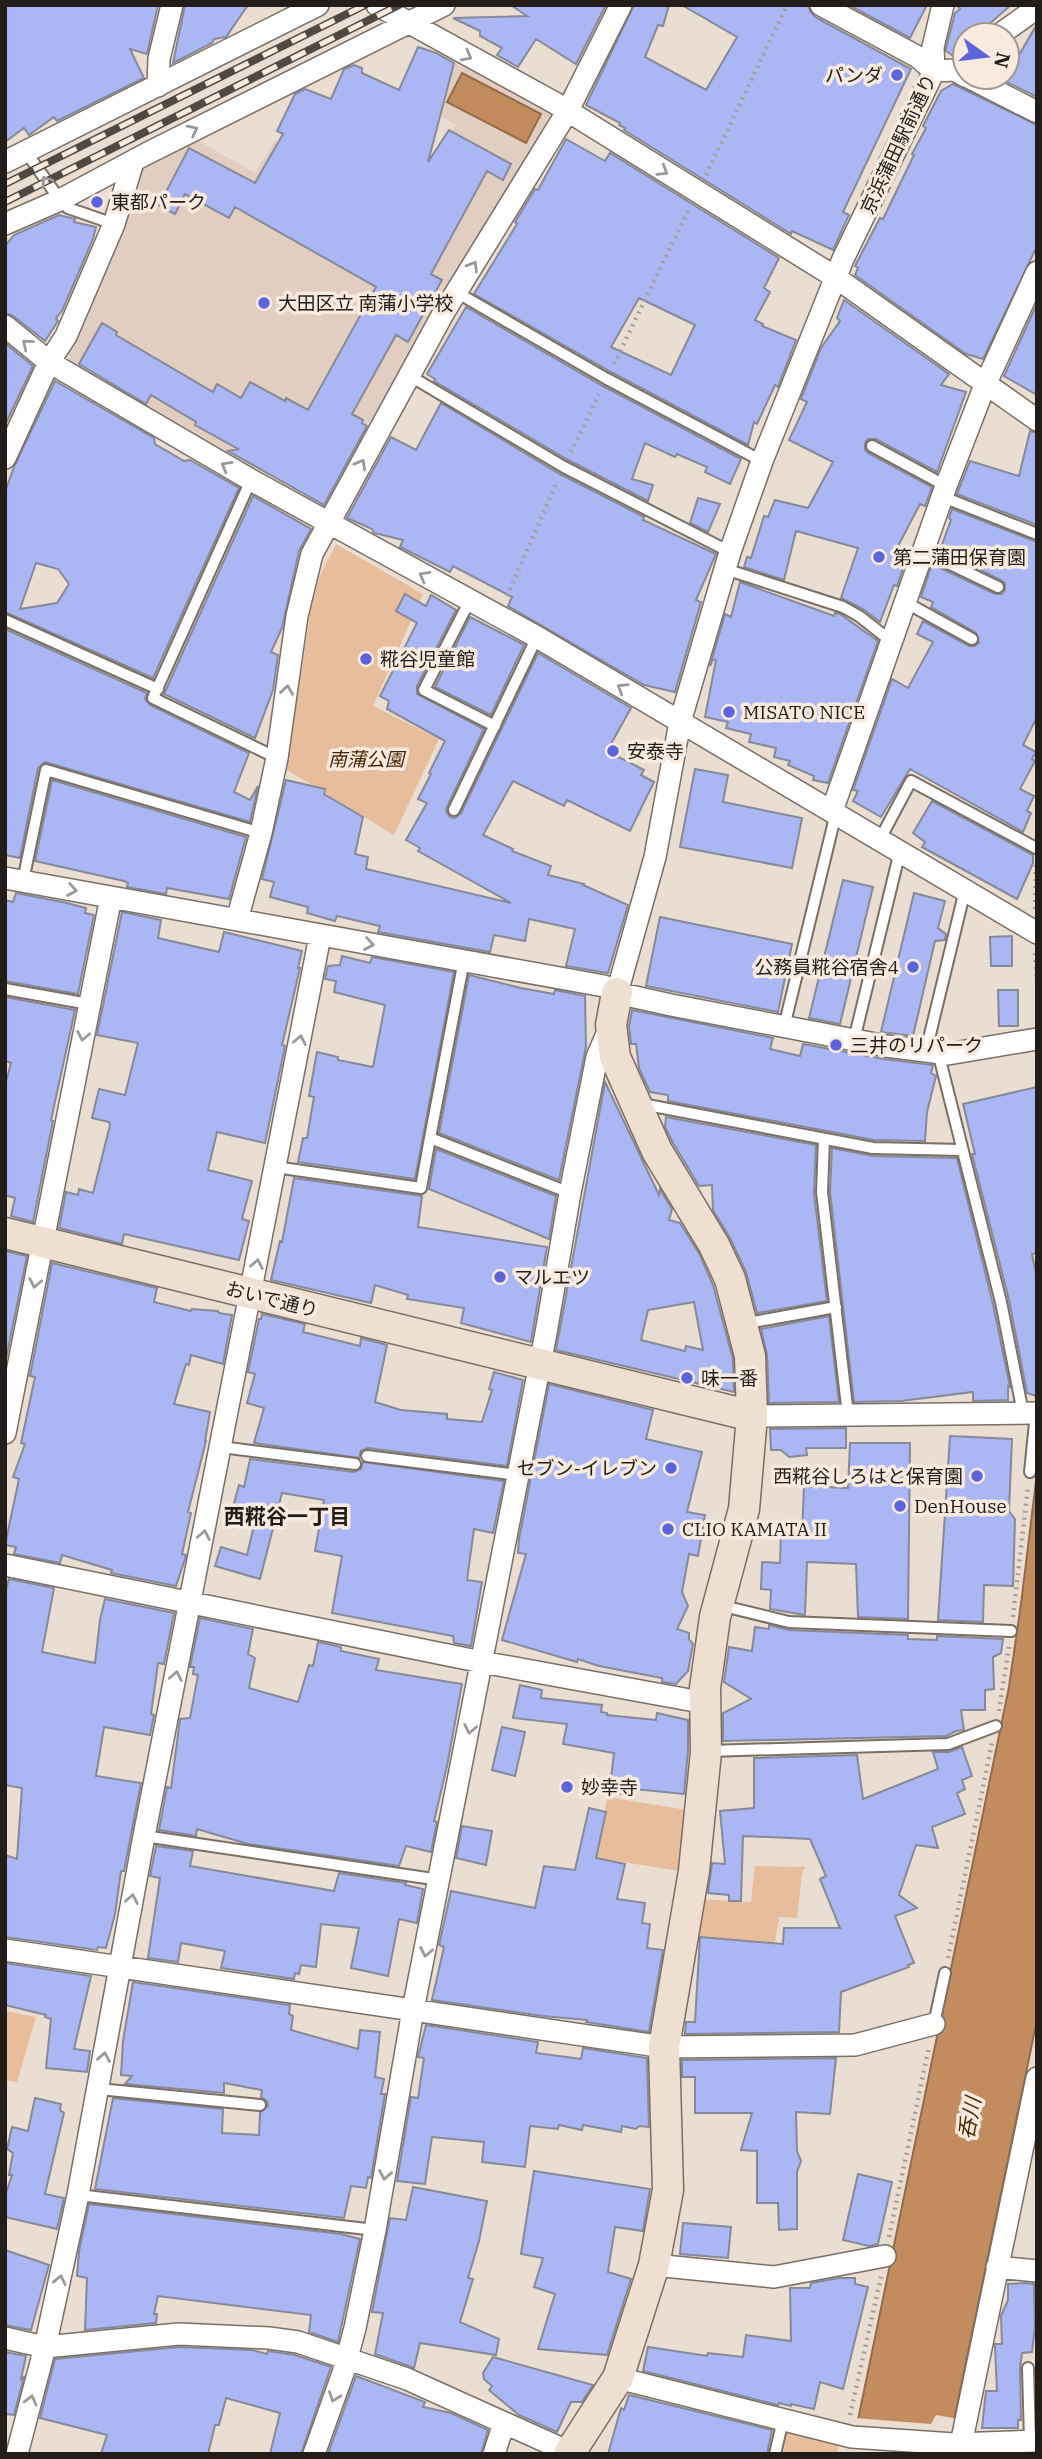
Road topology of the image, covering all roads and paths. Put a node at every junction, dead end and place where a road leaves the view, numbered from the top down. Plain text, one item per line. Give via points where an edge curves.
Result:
1 (172, 5) edge
2 (318, 5) edge
3 (377, 5) edge
4 (444, 5) edge
5 (621, 5) edge
6 (787, 5) edge
7 (821, 5) edge
8 (943, 5) edge
9 (1037, 8) edge
10 (1019, 21) edge
11 (407, 23) junction
12 (951, 65) edge
13 (951, 69) edge
14 (951, 81) edge
15 (158, 86) junction
16 (996, 91) edge
17 (566, 112) junction
18 (1037, 112) edge
19 (26, 152) junction
20 (5, 162) edge
21 (133, 162) junction
22 (697, 192) junction
23 (60, 200) junction
24 (5, 224) edge
25 (114, 224) junction
26 (835, 277) junction
27 (1035, 280) edge
28 (456, 292) junction
29 (5, 326) edge
30 (49, 362) junction
31 (410, 376) junction
32 (607, 379) junction
33 (985, 385) junction
34 (1037, 420) edge
35 (872, 446) dead end
36 (5, 458) edge
37 (762, 461) junction
38 (564, 467) junction
39 (251, 480) junction
40 (945, 491) junction
41 (328, 524) junction
42 (1037, 534) edge
43 (923, 551) junction
44 (727, 561) junction
45 (998, 587) dead end
46 (470, 600) junction
47 (905, 602) junction
48 (498, 616) junction
49 (5, 620) edge
50 (537, 637) junction
51 (972, 639) dead end
52 (891, 641) junction
53 (158, 689) junction
54 (680, 722) junction
55 (495, 726) junction
56 (277, 758) junction
57 (454, 810) dead end
58 (834, 812) junction
59 (261, 833) junction
60 (880, 839) junction
61 (1036, 848) edge
62 (900, 851) junction
63 (14, 880) edge
64 (965, 890) junction
65 (111, 897) junction
66 (237, 920) junction
67 (1035, 933) edge
68 (320, 936) junction
69 (464, 960) junction
70 (1037, 984) edge
71 (5, 989) edge
72 (617, 993) junction
73 (89, 1004) junction
74 (611, 1025) junction
75 (784, 1027) junction
76 (1037, 1039) edge
77 (854, 1040) junction
78 (932, 1052) junction
79 (636, 1103) junction
80 (430, 1138) junction
81 (824, 1139) junction
82 (961, 1150) junction
83 (275, 1167) junction
84 (570, 1193) junction
85 (5, 1233) edge
86 (43, 1242) junction
87 (251, 1294) junction
88 (836, 1307) junction
89 (742, 1325) junction
90 (539, 1364) junction
91 (1032, 1413) edge
92 (848, 1415) junction
93 (752, 1416) junction
94 (6, 1427) edge
95 (220, 1447) junction
96 (367, 1456) dead end
97 (355, 1464) dead end
98 (1030, 1472) dead end
99 (518, 1475) junction
100 (5, 1564) edge
101 (191, 1602) junction
102 (718, 1604) junction
103 (1011, 1630) dead end
104 (482, 1661) junction
105 (706, 1703) junction
106 (996, 1726) dead end
107 (706, 1752) junction
108 (144, 1836) junction
109 (440, 1880) junction
110 (5, 1950) edge
111 (120, 1966) junction
112 (945, 1973) dead end
113 (413, 2011) junction
114 (934, 2024) junction
115 (664, 2047) junction
116 (1037, 2078) edge
117 (99, 2089) junction
118 (918, 2101) dead end
119 (260, 2105) dead end
120 (78, 2195) junction
121 (375, 2230) junction
122 (885, 2256) dead end
123 (654, 2265) junction
124 (997, 2267) junction
125 (1037, 2271) edge
126 (5, 2339) edge
127 (46, 2347) junction
128 (347, 2358) junction
129 (1028, 2368) dead end
130 (618, 2378) junction
131 (783, 2420) junction
132 (504, 2423) junction
133 (17, 2442) edge
134 (1029, 2444) edge
135 (958, 2447) edge
136 (569, 2453) edge
137 (314, 2454) edge
138 (494, 2454) edge
139 (775, 2454) edge

1 - 15 street via 159,59
2 - 15 street
3 - 11 street
4 - 11 street
5 - 17 street
6 - 22 path
7 - 13 street via 918,57
8 - 12 street, 京浜蒲田駅前通り via 933,47
9 - 10 street
11 -> 17 street
21 -> 11 street
14 - 26 street, 京浜蒲田駅前通り
15 - 19 street
16 - 18 street
17 -> 22 street
28 -> 17 street
19 - 20 street
23 -> 19 lane
21 - 23 street
21 - 25 street
22 - 26 street
22 - 32 path
23 - 24 street
23 - 25 lane via 68,208
25 - 30 street via 66,336
26 - 33 street
26 - 37 street, 京浜蒲田駅前通り
27 - 33 street
28 - 31 street
28 - 32 lane
30 -> 29 street
30 - 36 street
39 -> 30 street
31 - 38 lane
41 -> 31 street
32 - 37 lane
32 - 38 path
33 - 34 street
33 - 40 street
35 - 40 lane
37 - 44 street, 京浜蒲田駅前通り
38 - 44 lane
38 - 48 path
39 - 41 street
39 - 53 lane
40 - 42 lane
40 - 43 street
46 -> 41 street
56 -> 41 street via 297,616 312,554
43 - 45 lane
43 - 47 street
44 - 52 lane via 843,607
44 - 54 street, 京浜蒲田駅前通り
46 - 48 street
46 - 55 lane via 424,690
47 - 51 lane
47 - 52 street
48 - 50 street
49 - 53 lane
54 -> 50 street
50 - 55 lane
52 - 58 street
53 - 56 lane via 153,698
54 - 58 street
54 - 72 street, 京浜蒲田駅前通り via 654,857
55 - 57 lane
56 - 59 street
58 - 60 street
58 - 75 lane
59 - 63 lane via 46,770
59 - 66 street
60 - 61 lane via 911,781
60 - 62 street
61 - 67 path
62 - 64 street
62 - 77 lane
63 -> 65 street
64 - 67 street
64 - 78 lane
65 - 66 street
65 - 73 street
66 - 68 street
67 - 70 path
68 -> 69 street
83 -> 68 street
69 - 72 street via 604,986
69 - 80 lane
71 - 73 lane
72 - 74 street
72 - 75 street
73 -> 86 street
74 - 79 street via 615,1057
74 - 84 street via 597,1057
75 - 77 street
76 - 78 street via 948,1054
77 - 78 street
78 - 82 lane
79 - 81 lane
79 - 89 street via 657,1151 725,1268
80 - 83 lane via 421,1188
80 - 84 lane
81 - 82 lane via 873,1148
81 - 88 lane via 822,1192
82 - 91 lane
87 -> 83 street
84 - 90 street
85 - 86 street, おいで通り
86 - 87 street, おいで通り
86 -> 94 street
87 - 90 street, おいで通り
87 - 95 street
88 - 89 lane
88 - 92 lane
89 - 93 street via 750,1356
90 - 93 street, おいで通り
90 - 99 street
91 - 92 street
91 - 98 lane
92 - 93 street
93 - 102 street via 744,1509
95 - 97 lane
101 -> 95 street
96 - 99 lane
99 - 104 street
100 - 101 street
101 - 104 street
108 -> 101 street
102 - 103 lane via 789,1622
102 - 105 street
104 - 105 street
104 -> 109 street
105 - 107 street
106 - 107 lane via 948,1744
107 - 115 street via 694,1871
108 - 109 lane
111 -> 108 street
109 -> 113 street
110 - 111 street
111 - 113 street
117 -> 111 street
112 - 114 lane
113 - 115 street
113 -> 121 street
114 - 115 street via 855,2045
114 - 118 path
115 - 123 street via 667,2190
116 - 124 street
117 - 119 lane
117 - 120 street
120 - 121 lane
127 -> 120 street
121 - 128 street
122 - 123 street via 774,2277
123 - 130 street
124 - 125 street
124 - 135 street
126 - 127 street
127 - 128 street via 179,2334 269,2337
133 -> 127 street
128 - 132 street via 407,2379
128 -> 137 street
129 - 134 lane
130 - 131 street
130 - 136 street
131 - 135 street via 852,2437
131 - 139 lane
132 - 136 street
132 - 138 street
134 - 135 street

